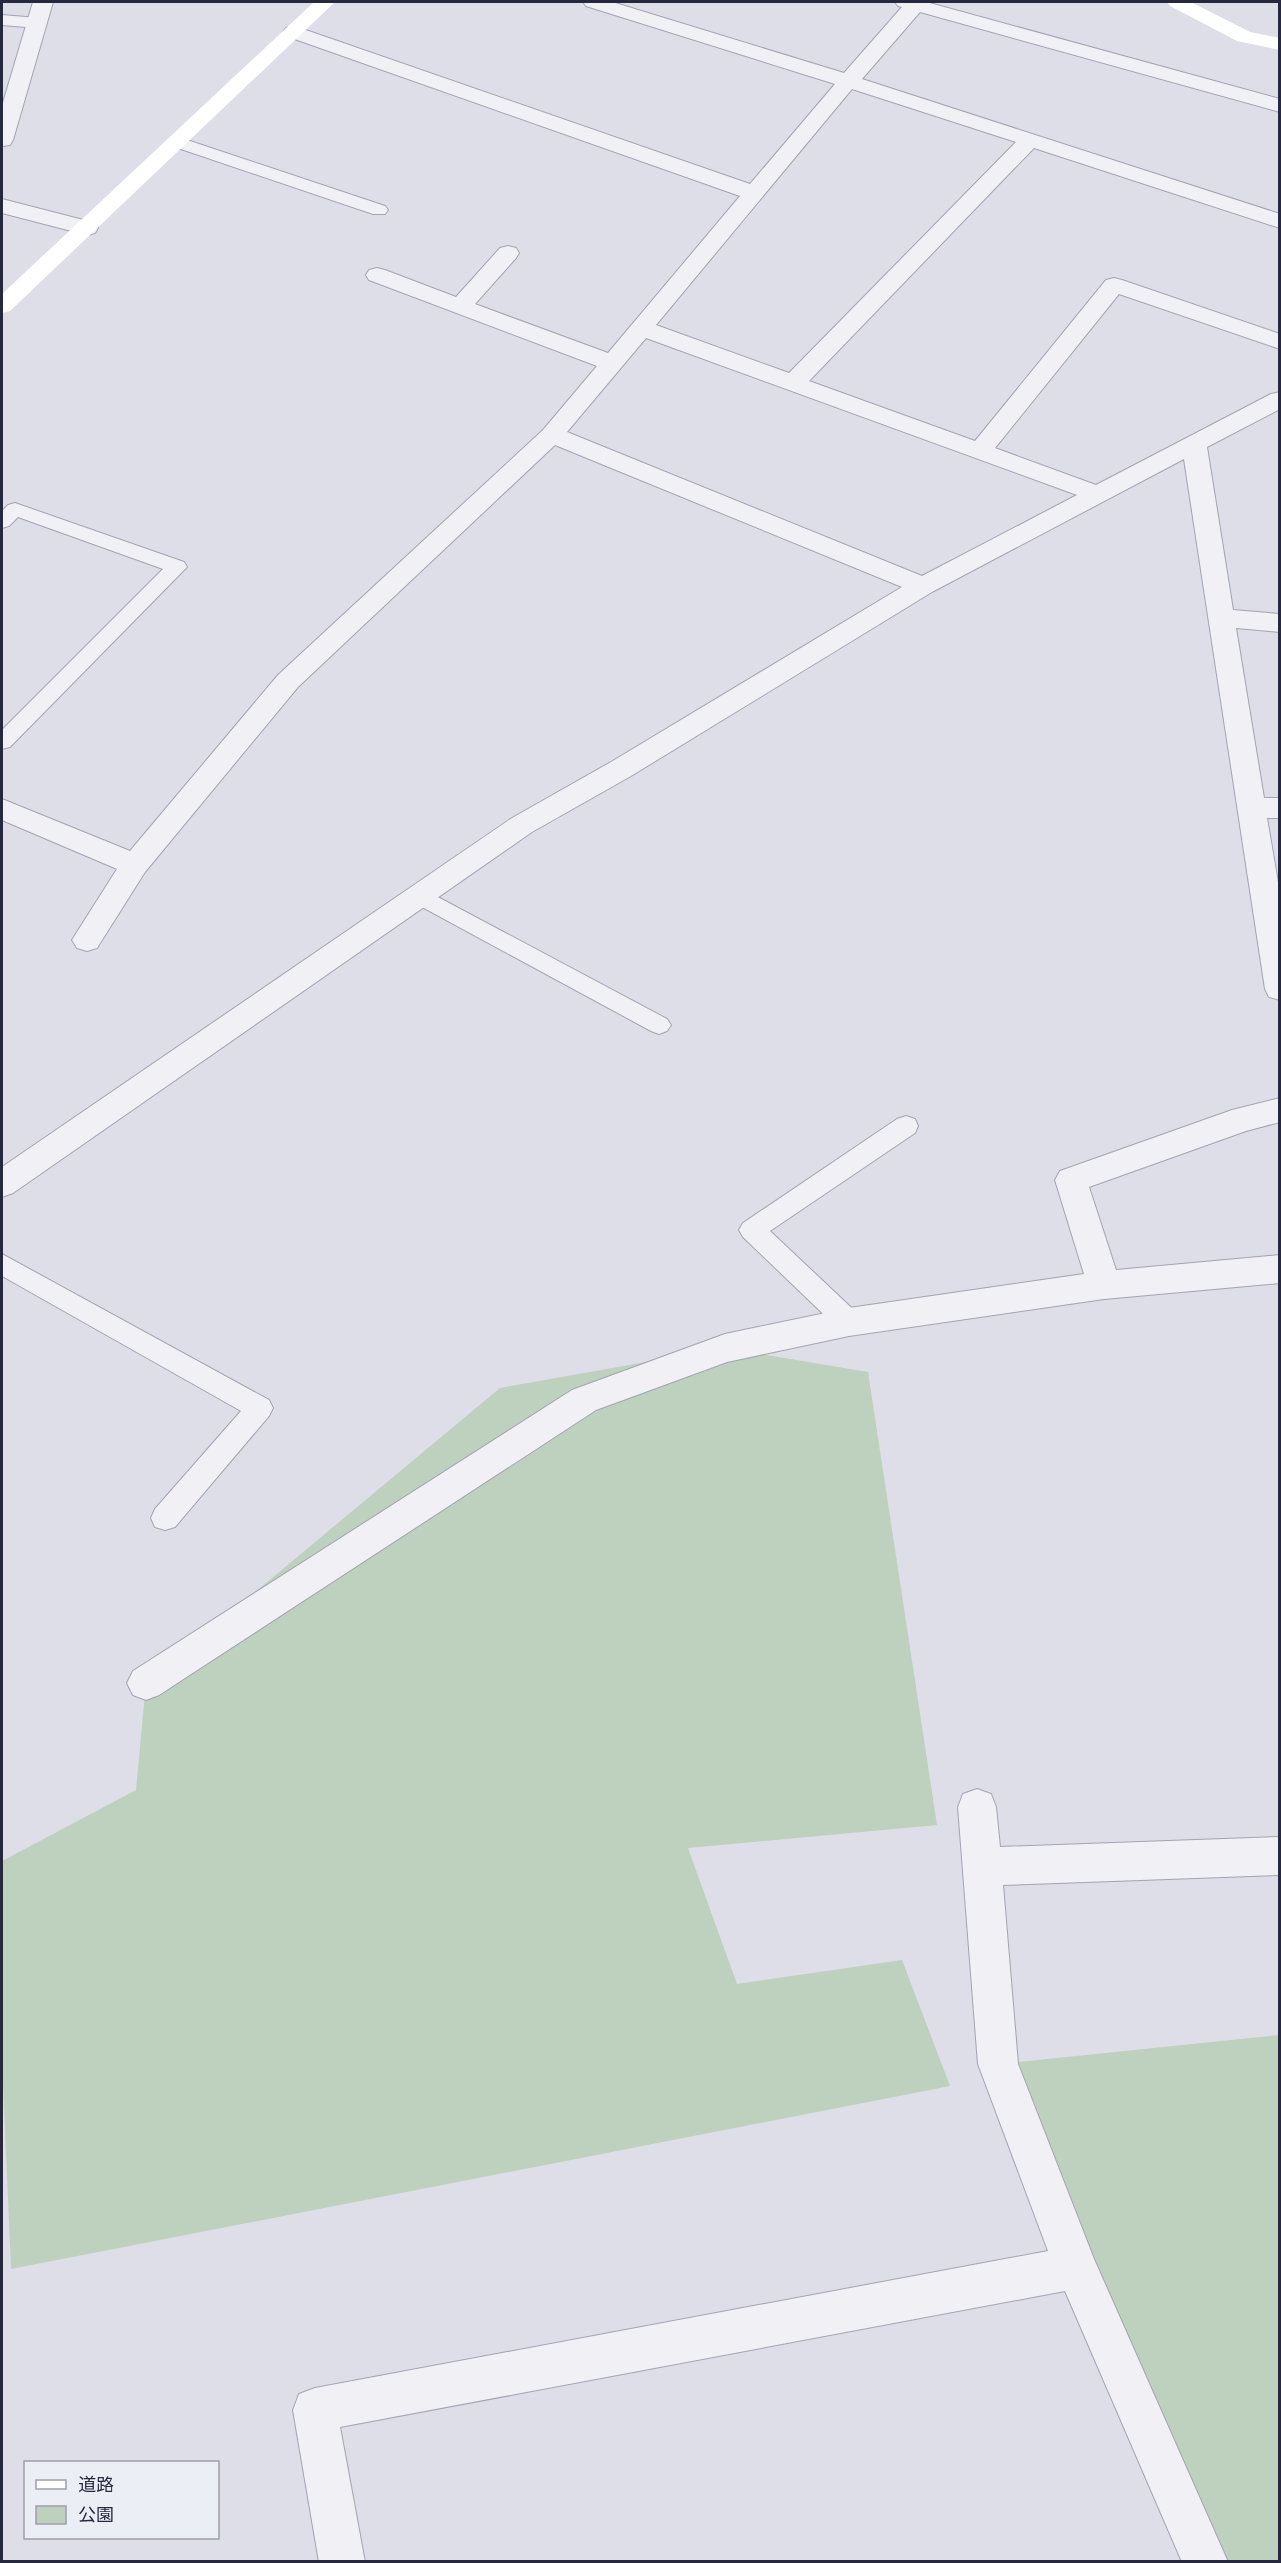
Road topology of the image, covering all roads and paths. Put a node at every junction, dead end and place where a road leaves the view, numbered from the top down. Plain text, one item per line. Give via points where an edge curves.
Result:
1 (43, 2) edge
2 (325, 2) edge
3 (593, 2) edge
4 (1177, 2) edge
5 (910, 3) edge
6 (2, 20) edge
7 (38, 23) junction
8 (293, 32) junction
9 (1280, 44) edge
10 (848, 81) junction
11 (1280, 106) edge
12 (2, 140) edge
13 (1030, 140) junction
14 (178, 142) junction
15 (754, 193) junction
16 (2, 206) edge
17 (380, 210) dead end
18 (1280, 221) edge
19 (87, 228) junction
20 (508, 253) dead end
21 (377, 275) dead end
22 (2, 306) edge
23 (460, 306) junction
24 (642, 328) junction
25 (1280, 342) edge
26 (612, 363) junction
27 (793, 383) junction
28 (1280, 399) edge
29 (552, 435) junction
30 (1194, 446) junction
31 (980, 451) junction
32 (1100, 495) junction
33 (2, 522) edge
34 (923, 586) junction
35 (1221, 618) junction
36 (1280, 623) edge
37 (2, 742) edge
38 (1251, 808) junction
39 (1280, 808) edge
40 (2, 809) edge
41 (135, 865) junction
42 (419, 896) junction
43 (1273, 903) edge
44 (87, 940) dead end
45 (1280, 989) edge
46 (659, 1025) dead end
47 (1280, 1110) edge
48 (906, 1126) dead end
49 (2, 1184) edge
50 (2, 1264) edge
51 (1280, 1269) edge
52 (1104, 1285) junction
53 (849, 1322) junction
54 (165, 1518) dead end
55 (146, 1683) dead end
56 (977, 1807) dead end
57 (1280, 1856) edge
58 (983, 1867) junction
59 (1076, 2267) junction
60 (342, 2562) edge
61 (1205, 2562) edge

1 - 7 street
2 - 8 street
3 - 10 street
4 - 9 street via 1244,37
5 - 10 street
5 - 11 street
6 - 7 lane
7 - 12 street
8 - 14 street
8 - 15 street
10 - 13 street
10 - 15 street
13 - 18 street
13 - 27 street
14 - 17 lane
14 - 19 street
15 - 24 street
16 - 19 street
19 - 22 street
20 - 23 street
21 - 23 street
23 - 26 street
24 - 26 street
24 - 27 street
25 - 31 street via 1114,285
26 - 29 street
27 - 31 street
28 - 30 street
29 - 34 street
29 - 41 street via 288,681
30 - 32 street
30 - 35 street
31 - 32 street
32 - 34 street
33 - 37 lane via 15,510 177,567
34 - 42 street via 522,825
35 - 36 street
35 - 38 street
38 - 39 street
38 - 43 street
40 - 41 street
41 - 44 street
42 - 46 lane
42 - 49 street
43 - 45 street
47 - 52 street via 1243,1119 1071,1180
48 - 53 lane via 752,1230
50 - 54 lane via 260,1408
51 - 52 street
52 - 53 street
53 - 55 street via 724,1348 584,1400
56 - 58 street
57 - 58 street
58 - 59 street via 998,2064
59 - 60 street via 315,2410
59 - 61 street

